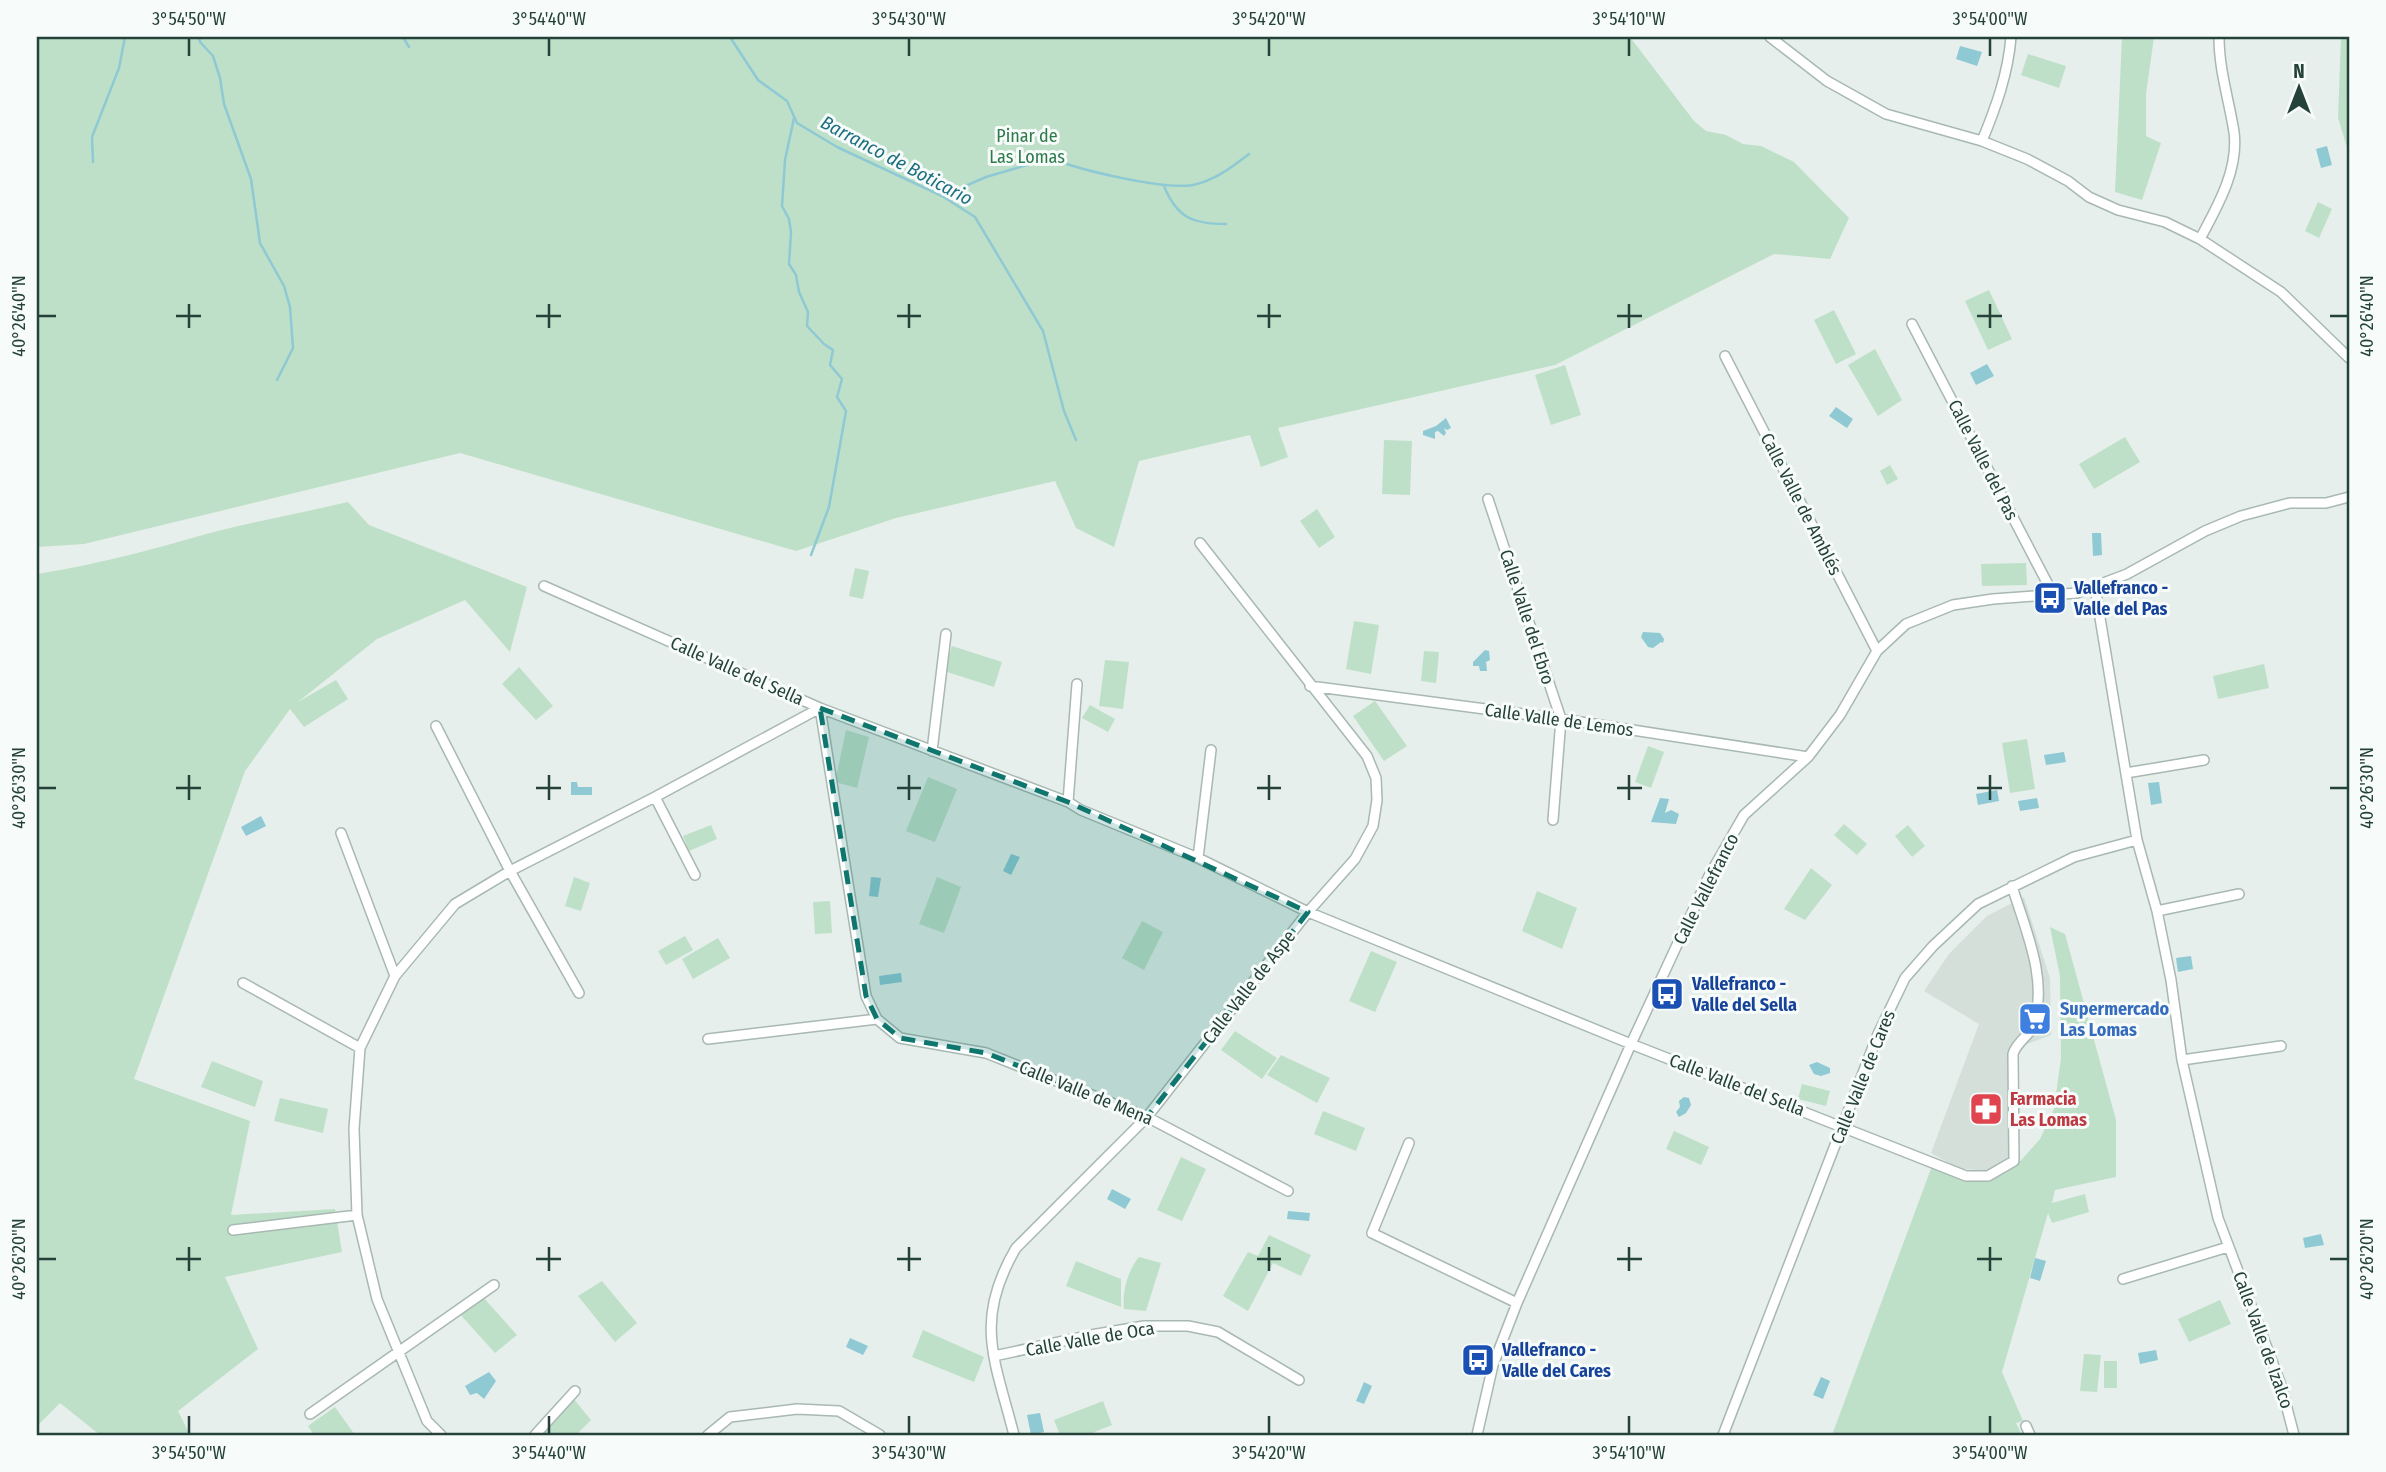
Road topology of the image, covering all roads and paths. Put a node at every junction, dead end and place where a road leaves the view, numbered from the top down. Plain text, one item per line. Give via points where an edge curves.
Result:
1 (1770, 37) edge
2 (2011, 37) edge
3 (2219, 37) edge
4 (1982, 141) junction
5 (2200, 239) junction
6 (1912, 324) dead end
7 (1725, 356) dead end
8 (2349, 358) edge
9 (2349, 497) edge
10 (1488, 499) dead end
11 (1200, 543) dead end
12 (544, 586) dead end
13 (2095, 588) junction
14 (2054, 596) junction
15 (946, 634) dead end
16 (1877, 651) junction
17 (1076, 684) dead end
18 (1310, 685) junction
19 (820, 708) junction
20 (1560, 719) junction
21 (436, 726) dead end
22 (1211, 750) dead end
23 (932, 751) junction
24 (1808, 757) junction
25 (2204, 760) dead end
26 (2126, 773) junction
27 (655, 797) junction
28 (1068, 802) junction
29 (1553, 820) dead end
30 (341, 833) dead end
31 (2137, 841) junction
32 (1198, 858) junction
33 (510, 871) junction
34 (695, 875) dead end
35 (2012, 886) junction
36 (2239, 894) dead end
37 (2157, 911) junction
38 (1308, 912) junction
39 (395, 976) junction
40 (243, 983) dead end
41 (579, 993) dead end
42 (877, 1018) junction
43 (708, 1039) dead end
44 (1631, 1044) junction
45 (2281, 1046) dead end
46 (360, 1048) junction
47 (2182, 1060) junction
48 (1147, 1117) junction
49 (1843, 1127) junction
50 (1409, 1143) dead end
51 (1288, 1191) dead end
52 (357, 1215) junction
53 (233, 1230) dead end
54 (2228, 1247) junction
55 (2123, 1279) dead end
56 (494, 1285) dead end
57 (1517, 1303) junction
58 (397, 1353) junction
59 (994, 1356) junction
60 (1299, 1380) dead end
61 (575, 1391) dead end
62 (310, 1414) dead end
63 (2026, 1426) dead end
64 (441, 1435) edge
65 (535, 1435) edge
66 (708, 1435) edge
67 (880, 1435) edge
68 (1014, 1435) edge
69 (1476, 1435) edge
70 (1723, 1435) edge
71 (2030, 1435) edge
72 (2294, 1435) edge

1 - 4 street via 1826,81 1885,114
2 - 4 street via 1997,105
3 - 5 street via 2234,134 2232,163 2223,194
4 - 5 street via 2027,159 2118,210 2165,222
5 - 8 street via 2281,292
6 - 14 street, Calle Valle del Pas
7 - 16 street, Calle Valle de Amblés
9 - 13 street, Calle Vallefranco via 2326,503 2290,503 2241,516
10 - 20 street, Calle Valle del Ebro
11 - 18 street, Calle Valle de Aspe
12 - 19 street, Calle Valle del Sella
13 - 14 street, Calle Vallefranco
13 - 26 street, Calle Valle de Izalco
14 - 16 street, Calle Vallefranco via 1953,605 1906,624
15 - 23 street
16 - 24 street, Calle Vallefranco via 1840,715
17 - 28 street
18 - 20 street, Calle Valle de Lemos
18 - 38 street, Calle Valle de Aspe via 1367,756 1376,778 1377,800 1373,825 1355,859
19 - 23 street, Calle Valle del Sella
19 - 27 street
19 - 42 street via 866,996
20 - 24 street, Calle Valle de Lemos
20 - 29 street, Calle Valle del Ebro
21 - 33 street
22 - 32 street
23 - 28 street, Calle Valle del Sella
24 - 44 street, Calle Vallefranco via 1744,815 1709,876
25 - 26 street
26 - 31 street, Calle Valle de Izalco
27 - 33 street
27 - 34 street
28 - 32 street, Calle Valle del Sella
30 - 39 street
31 - 35 street, Calle Valle de Cares via 2074,857
31 - 37 street, Calle Valle de Izalco
32 - 38 street, Calle Valle del Sella
33 - 39 street via 455,904
33 - 41 street
35 - 49 street, Calle Valle de Cares via 1978,904 1905,978
35 - 49 street, Calle Valle del Sella via 2038,977 2035,1022 2013,1054 2014,1161 1988,1176 1966,1176
36 - 37 street
37 - 47 street, Calle Valle de Izalco
38 - 44 street, Calle Valle del Sella
38 - 48 street, Calle Valle de Aspe
39 - 46 street
40 - 46 street
42 - 43 street
42 - 48 street, Calle Valle de Mena via 900,1038 986,1053
44 - 49 street, Calle Valle del Sella
44 - 57 street, Calle Vallefranco
45 - 47 street
46 - 52 street via 354,1129
47 - 54 street, Calle Valle de Izalco
48 - 51 street, Calle Valle de Mena
48 - 59 street, Calle Valle de Aspe via 1016,1248 1001,1274 993,1303 989,1331
49 - 70 street, Calle Valle de Cares
50 - 57 street via 1372,1233
52 - 53 street
52 - 58 street via 377,1299
54 - 55 street
54 - 72 street, Calle Valle de Izalco via 2281,1385
56 - 58 street
57 - 69 street, Calle Vallefranco via 1493,1365
58 - 62 street
58 - 64 street via 427,1421
59 - 60 street, Calle Valle de Oca via 1144,1326 1188,1326 1218,1332
59 - 68 street, Calle Valle de Aspe
61 - 65 street
63 - 71 street
66 - 67 street via 730,1417 797,1409 839,1411

